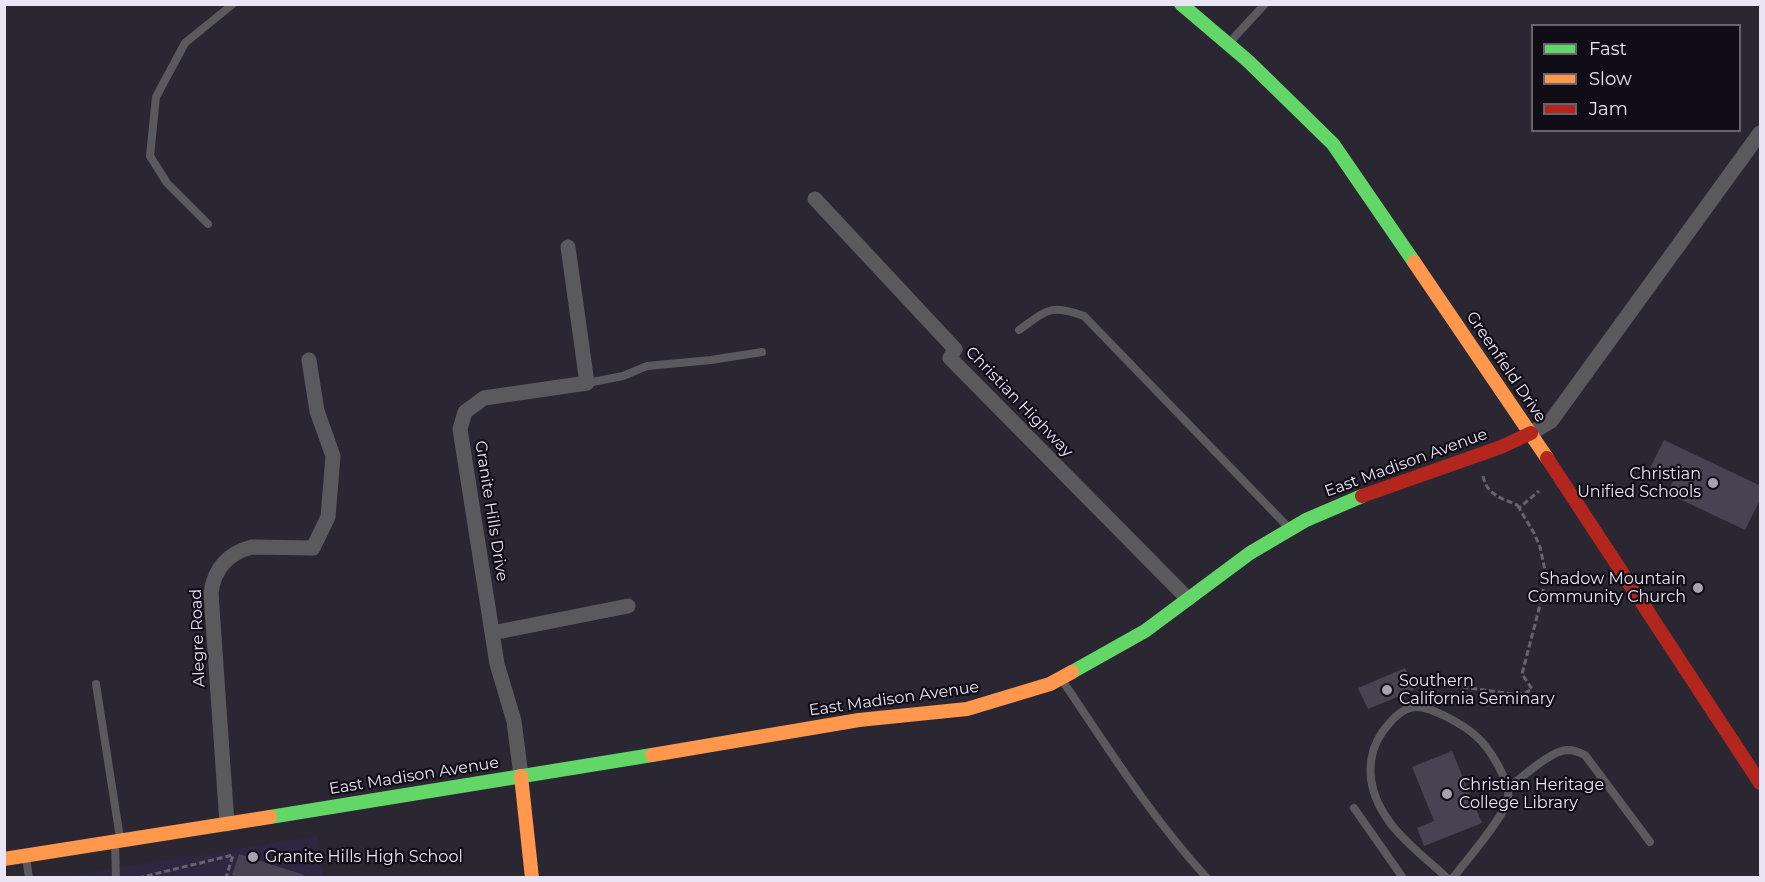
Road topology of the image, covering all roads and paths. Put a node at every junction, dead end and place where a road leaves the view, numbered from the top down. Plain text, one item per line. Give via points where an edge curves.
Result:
1 (233, 4) edge
2 (1181, 4) edge
3 (1264, 4) edge
4 (1228, 44) junction
5 (1761, 133) edge
6 (815, 199) dead end
7 (208, 224) dead end
8 (568, 247) dead end
9 (1019, 330) dead end
10 (762, 352) dead end
11 (309, 360) dead end
12 (587, 383) junction
13 (1531, 433) junction
14 (1483, 477) dead end
15 (1539, 491) dead end
16 (1519, 508) junction
17 (1290, 529) junction
18 (1188, 599) junction
19 (628, 606) dead end
20 (492, 633) junction
21 (1061, 678) junction
22 (96, 684) dead end
23 (1415, 687) dead end
24 (521, 776) junction
25 (1761, 783) edge
26 (1508, 788) junction
27 (1354, 808) dead end
28 (227, 824) junction
29 (118, 840) junction
30 (1650, 842) dead end
31 (26, 855) junction
32 (5, 858) edge
33 (29, 878) edge
34 (116, 878) edge
35 (138, 878) edge
36 (226, 878) edge
37 (532, 878) edge
38 (1207, 878) edge
39 (1403, 878) edge
40 (1447, 878) edge
41 (1452, 878) edge

1 - 7 lane via 185,44 156,97 150,156 167,183
2 - 4 street, Greenfield Drive
3 - 4 lane
4 - 13 street, Greenfield Drive via 1333,144
5 - 13 street, East Madison Avenue via 1551,421
6 - 18 street, Christian Highway via 955,349 950,358
8 - 12 street
9 - 17 lane via 1047,310 1067,309 1084,316
10 - 12 lane via 647,366 623,376
11 - 28 street, Alegre Road via 317,411 333,456 328,517 313,548 243,549 221,565 212,583
12 - 20 street, Granite Hills Drive via 484,398 465,412 460,429
13 - 17 street, East Madison Avenue via 1373,490
13 - 25 street, Greenfield Drive
14 - 16 path via 1492,494
15 - 16 path
16 - 23 path via 1540,547 1546,575 1522,674 1532,689 1513,694 1420,681 1416,681
17 - 18 street, East Madison Avenue
18 - 21 street, East Madison Avenue via 1145,631
19 - 20 street
20 - 24 street, Granite Hills Drive via 514,721
21 - 24 street, East Madison Avenue via 967,709 859,720
21 - 38 lane via 1131,784
22 - 29 lane
24 - 28 street, East Madison Avenue
24 - 37 street, Granite Hills Drive
26 - 30 lane via 1554,754 1577,751 1586,755
26 - 40 lane via 1477,736 1429,710 1409,708 1379,737 1370,767 1381,811 1398,833
26 - 41 lane via 1508,801 1501,814
27 - 39 lane
28 - 29 street, East Madison Avenue
29 - 31 street, East Madison Avenue
29 - 34 lane
31 - 32 street, East Madison Avenue
31 - 33 lane
35 - 36 path via 233,855

